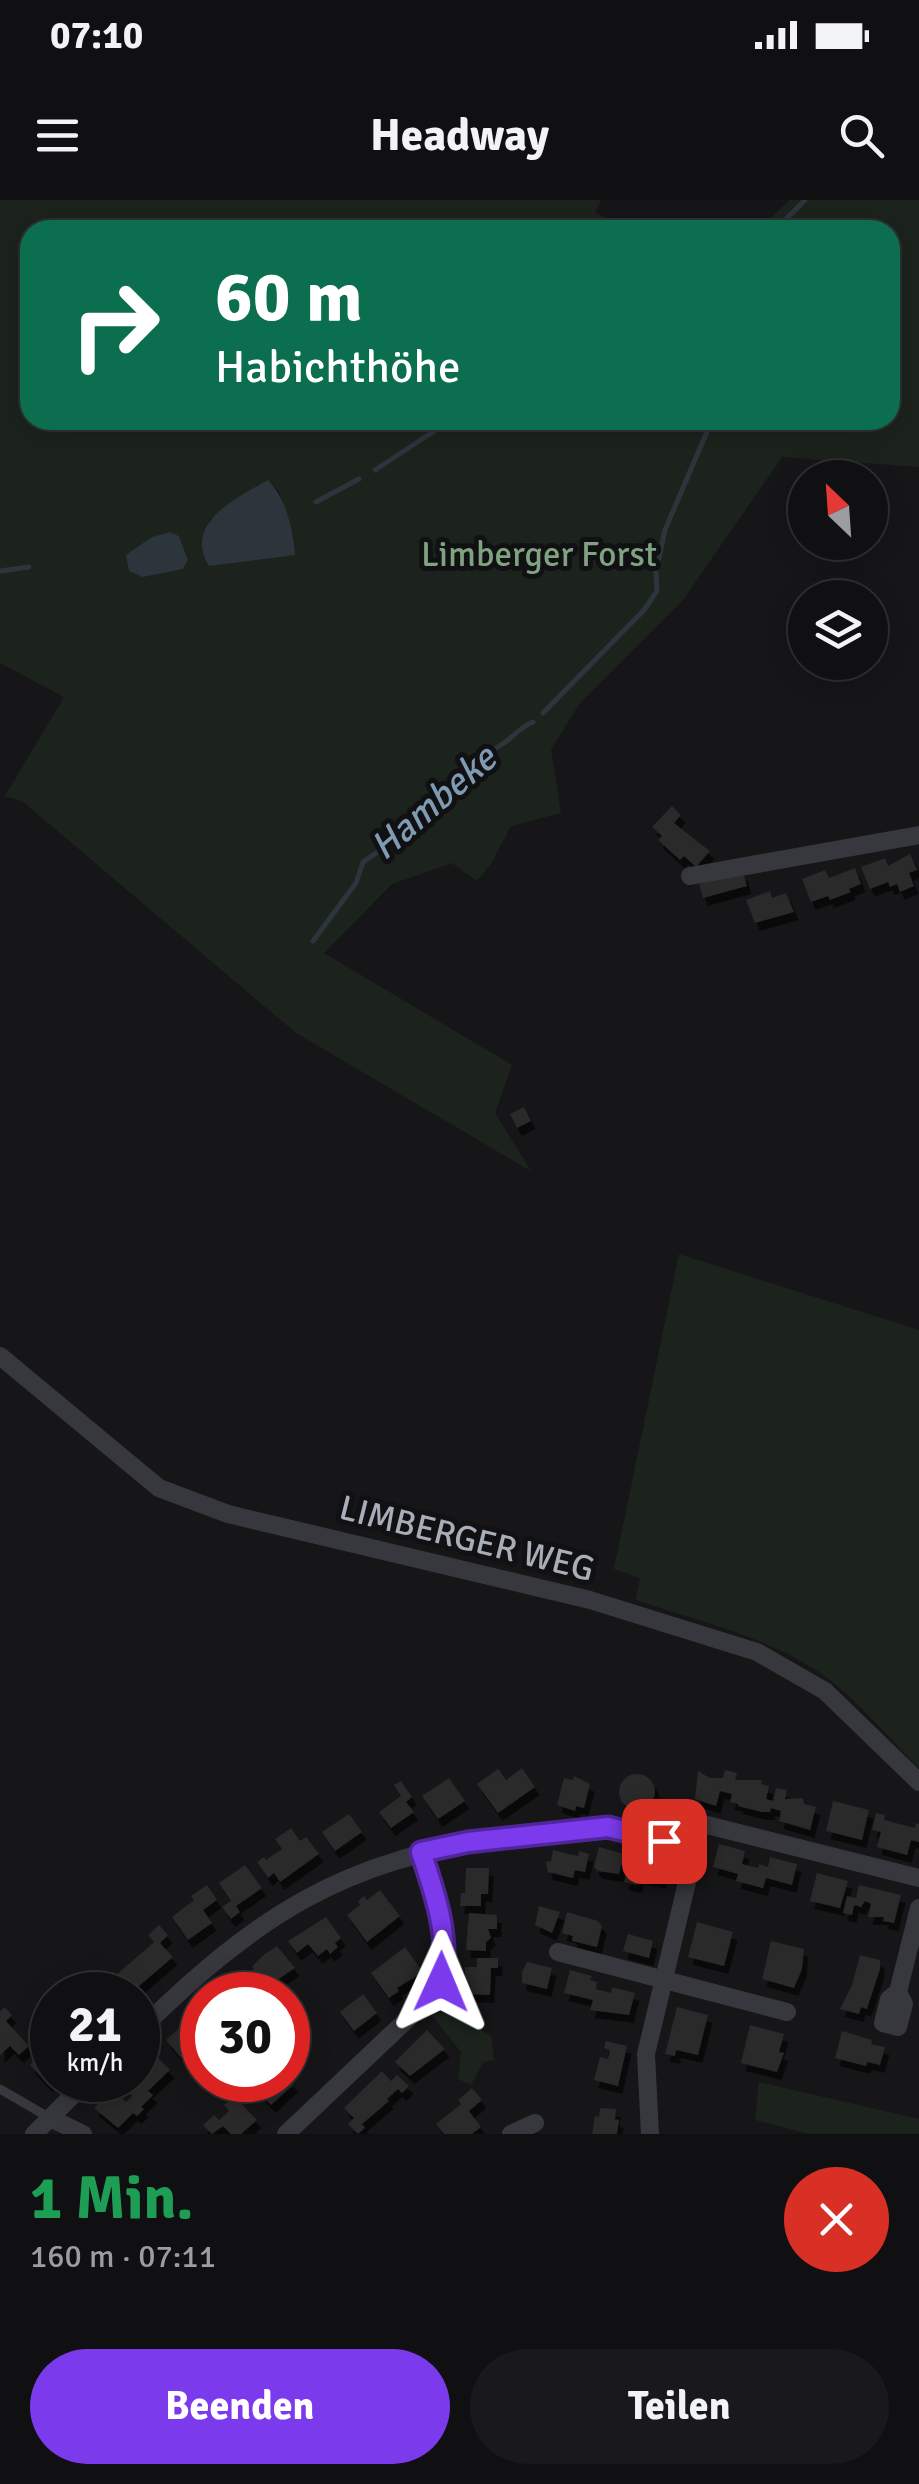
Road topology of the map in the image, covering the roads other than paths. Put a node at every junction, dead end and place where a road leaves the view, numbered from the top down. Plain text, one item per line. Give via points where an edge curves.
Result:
1 (919, 835) edge
2 (690, 876) dead end
3 (0, 1356) edge
4 (919, 1782) edge
5 (701, 1824) junction
6 (664, 1841) junction
7 (694, 1850) junction
8 (421, 1852) junction
9 (919, 1878) edge
10 (919, 1908) edge
11 (558, 1952) dead end
12 (662, 1978) junction
13 (898, 1992) dead end
14 (160, 2011) edge
15 (787, 2012) dead end
16 (0, 2089) edge
17 (66, 2102) edge
18 (50, 2118) junction
19 (535, 2122) dead end
20 (34, 2134) edge
21 (83, 2134) edge
22 (286, 2134) edge
23 (511, 2134) edge
24 (650, 2134) edge

1 - 2 street
3 - 4 street, LIMBERGER WEG via 159,1488 228,1514 590,1600 758,1652 826,1691
5 - 6 street via 672,1816
5 - 7 street
5 - 9 street
6 - 7 street
6 - 8 street via 608,1827
7 - 12 street
8 - 14 street via 353,1874 264,1922
8 - 22 street via 446,1959 441,1982
10 - 13 street
11 - 12 street
12 - 15 street
12 - 24 street via 646,2054
16 - 18 lane
17 - 18 street
18 - 20 street
18 - 21 street
19 - 23 street

